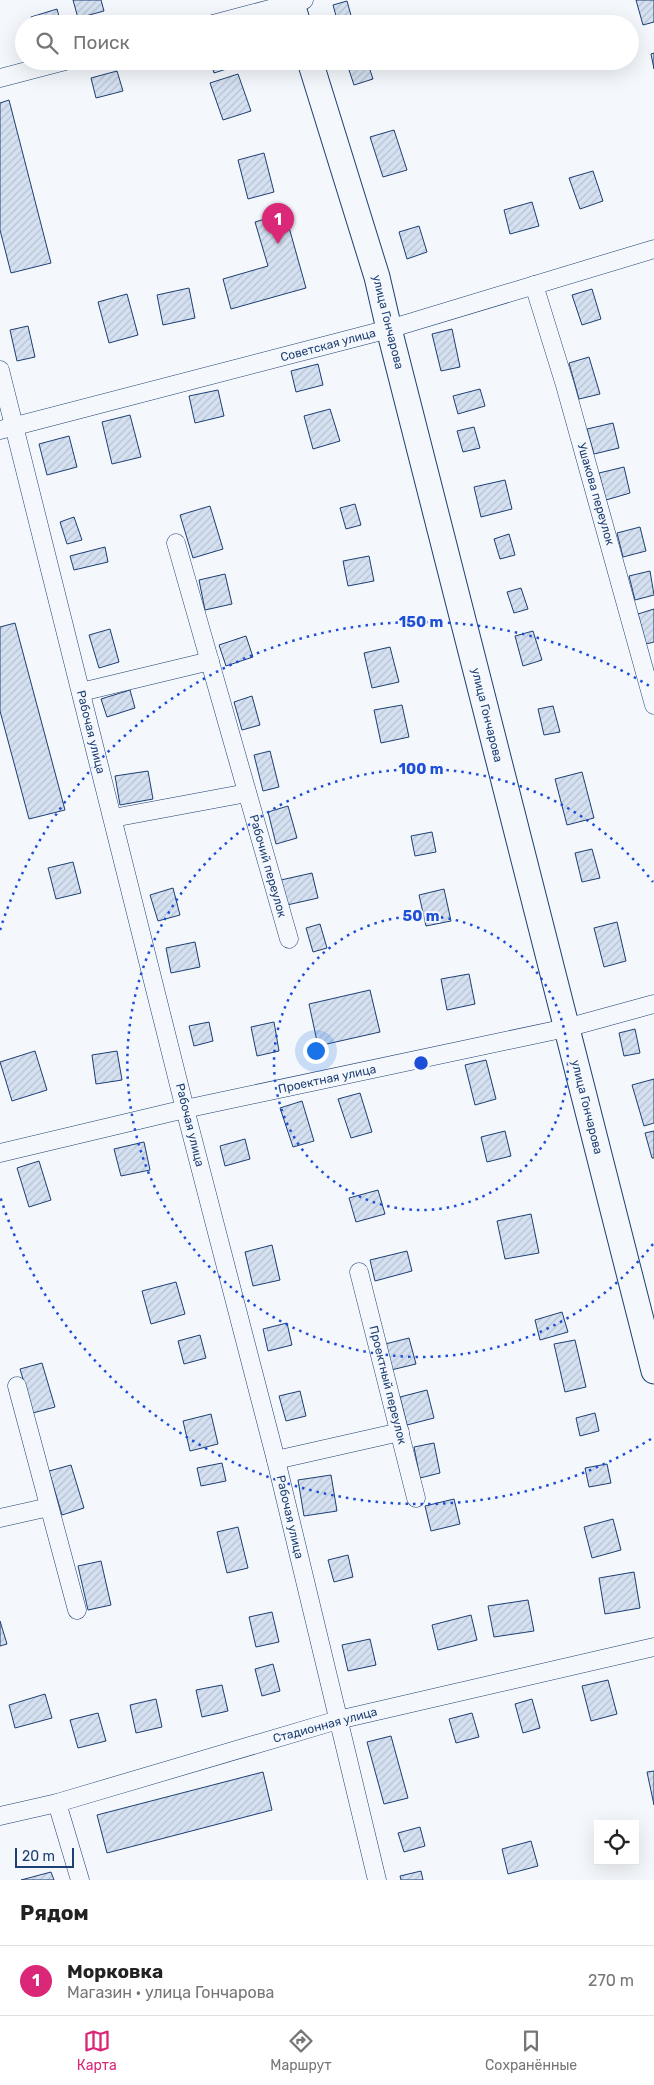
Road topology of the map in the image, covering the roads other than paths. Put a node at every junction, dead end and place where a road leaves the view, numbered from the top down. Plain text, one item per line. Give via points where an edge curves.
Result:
1 (296, 7) edge
2 (257, 15) edge
3 (31, 70) edge
4 (313, 70) edge
5 (0, 78) edge
6 (654, 249) edge
7 (534, 285) junction
8 (389, 329) junction
9 (0, 370) edge
10 (8, 428) edge
11 (176, 543) dead end
12 (210, 661) junction
13 (81, 692) junction
14 (654, 705) edge
15 (247, 793) junction
16 (113, 818) junction
17 (289, 939) dead end
18 (654, 1004) edge
19 (566, 1028) junction
20 (185, 1109) junction
21 (0, 1153) edge
22 (360, 1272) dead end
23 (654, 1371) edge
24 (17, 1386) dead end
25 (400, 1432) junction
26 (276, 1460) junction
27 (416, 1498) dead end
28 (49, 1507) junction
29 (0, 1518) edge
30 (77, 1610) dead end
31 (654, 1647) edge
32 (338, 1720) junction
33 (57, 1802) junction
34 (0, 1816) edge
35 (80, 1880) edge
36 (377, 1880) edge

1 - 2 street
3 - 5 street
4 - 8 street, улица Гончарова via 378,277
6 - 7 street, Советская улица
7 - 8 street, Советская улица
7 - 14 street, Ушакова переулок via 568,394
8 - 10 street, Советская улица
8 - 19 street, улица Гончарова
9 - 10 street, Рабочая улица
10 - 13 street, Рабочая улица
11 - 12 street, Рабочий переулок
12 - 13 street
12 - 15 street, Рабочий переулок
13 - 16 street, Рабочая улица
15 - 16 street
15 - 17 street, Рабочий переулок
16 - 20 street, Рабочая улица
18 - 19 street, Проектная улица
19 - 20 street, Проектная улица
19 - 23 street, улица Гончарова
20 - 21 street, Проектная улица
20 - 26 street, Рабочая улица
22 - 25 street, Проектный переулок
24 - 28 street
25 - 26 street
25 - 27 street, Проектный переулок
26 - 32 street, Рабочая улица
28 - 29 street
28 - 30 street
31 - 32 street, Стадионная улица
32 - 33 street, Стадионная улица
32 - 36 street, Рабочая улица
33 - 34 street, Стадионная улица
33 - 35 street

